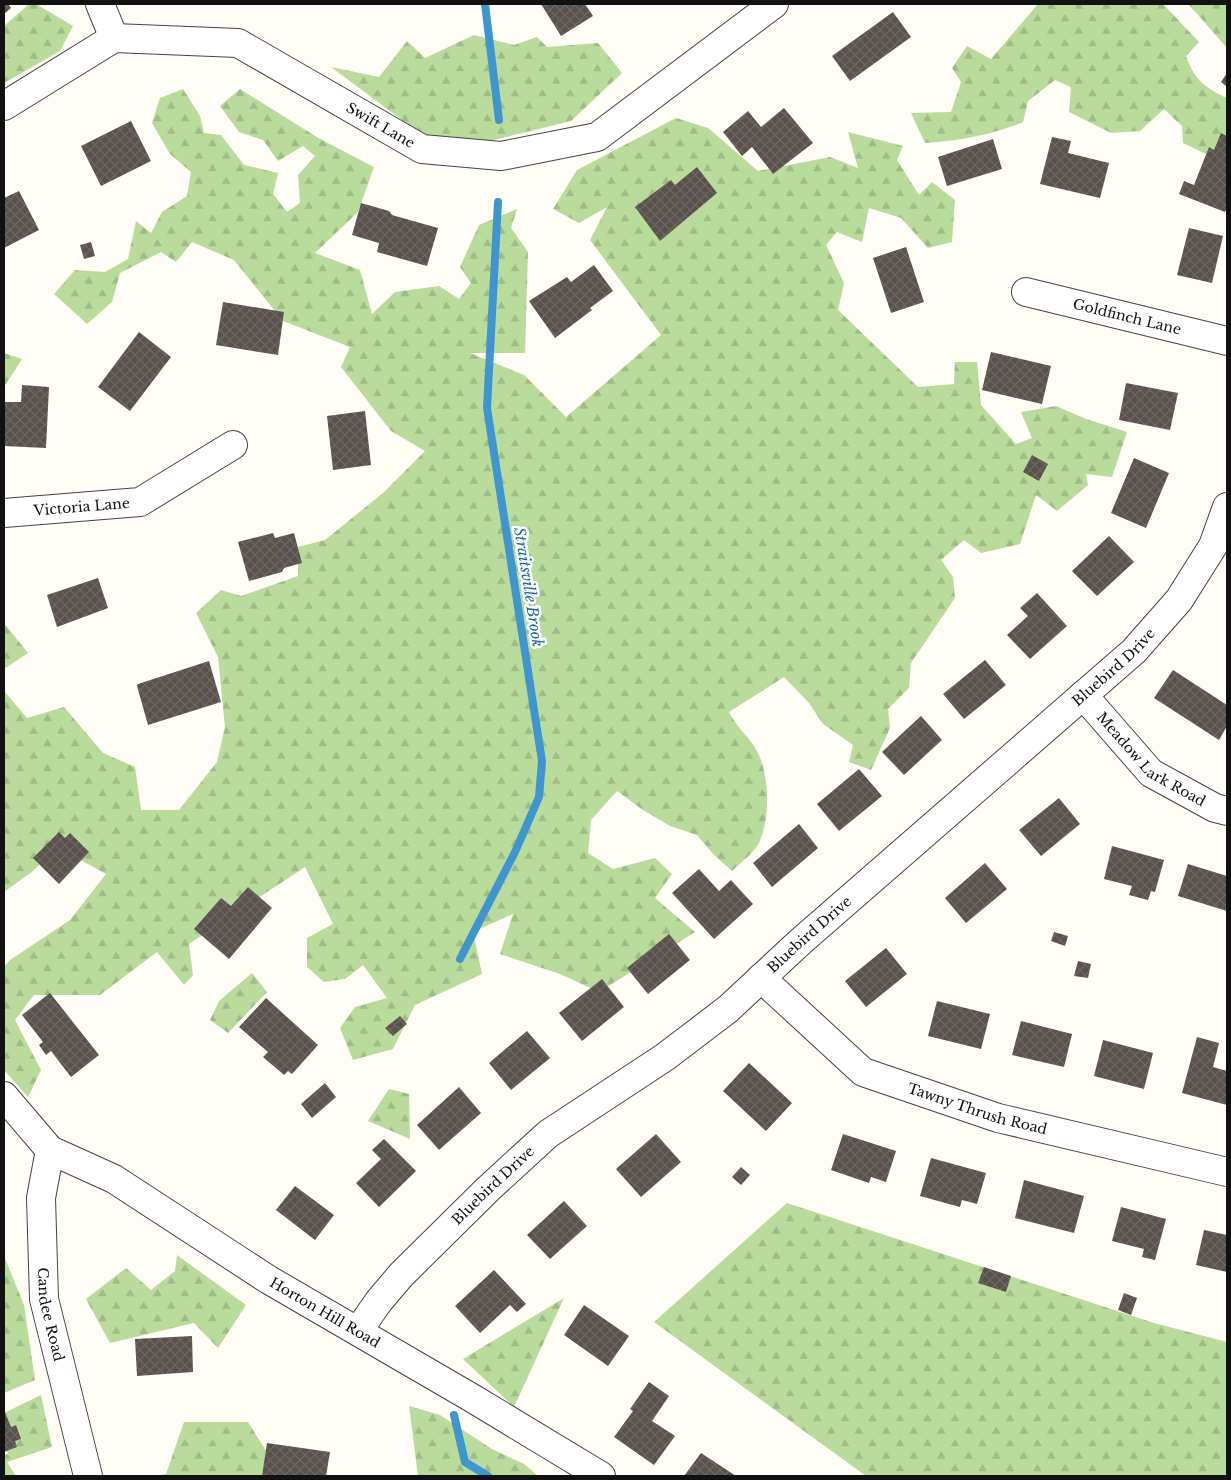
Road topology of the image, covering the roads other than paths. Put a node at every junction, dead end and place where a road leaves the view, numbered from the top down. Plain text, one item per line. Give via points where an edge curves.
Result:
1 (100, 4) edge
2 (774, 4) edge
3 (114, 38) junction
4 (4, 106) edge
5 (1026, 292) dead end
6 (1227, 340) edge
7 (234, 445) dead end
8 (1227, 507) edge
9 (4, 513) edge
10 (1083, 695) junction
11 (1227, 811) edge
12 (761, 978) junction
13 (4, 1096) edge
14 (50, 1150) junction
15 (1227, 1172) edge
16 (358, 1331) junction
17 (88, 1476) edge
18 (601, 1476) edge

1 - 3 street
2 - 3 street, Swift Lane via 597,137 501,156 422,149 238,43
3 - 4 street
5 - 6 street, Goldfinch Lane
7 - 9 street, Victoria Lane via 140,502
8 - 10 street, Bluebird Drive via 1213,546 1179,600 1134,651
10 - 11 street, Meadow Lark Road via 1151,773 1215,808
10 - 12 street, Bluebird Drive
12 - 15 street, Tawny Thrush Road via 863,1072 998,1118
12 - 16 street, Bluebird Drive via 666,1058 548,1134 401,1275
13 - 14 street
14 - 16 street, Horton Hill Road via 114,1179 270,1280
14 - 17 street, Candee Road via 40,1198 44,1298
16 - 18 street, Horton Hill Road

